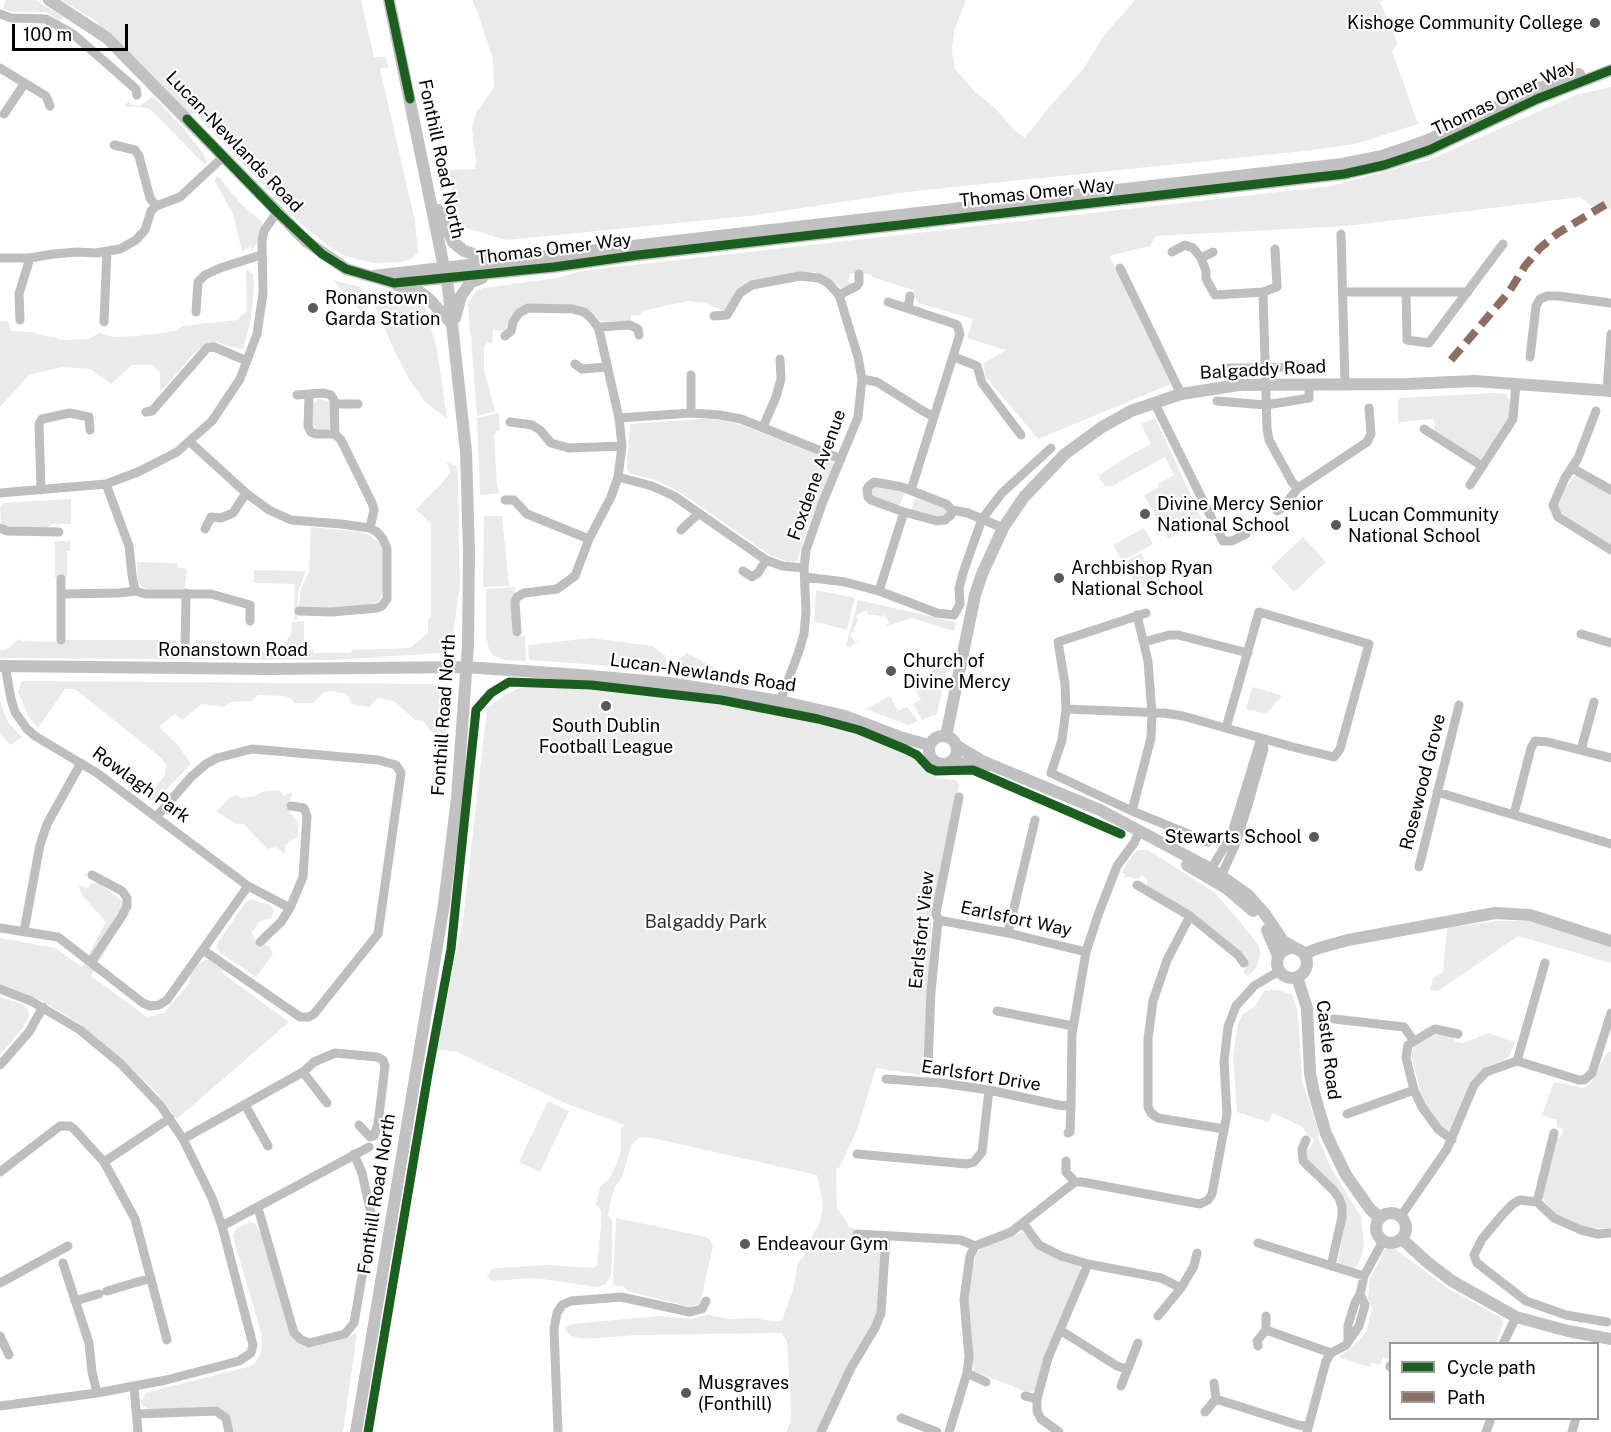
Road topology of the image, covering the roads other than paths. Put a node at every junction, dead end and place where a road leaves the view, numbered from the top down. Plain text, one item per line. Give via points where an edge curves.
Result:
1 (49, 0) edge
2 (388, 0) edge
3 (0, 14) edge
4 (1611, 64) edge
5 (0, 68) edge
6 (1611, 70) edge
7 (25, 83) junction
8 (137, 95) dead end
9 (50, 106) dead end
10 (4, 114) dead end
11 (114, 145) dead end
12 (223, 157) junction
13 (429, 190) junction
14 (156, 206) junction
15 (277, 212) junction
16 (1341, 234) dead end
17 (1503, 244) dead end
18 (1275, 249) dead end
19 (107, 251) junction
20 (1172, 252) dead end
21 (1213, 252) dead end
22 (261, 255) junction
23 (0, 258) edge
24 (30, 258) junction
25 (1201, 258) junction
26 (496, 266) junction
27 (1120, 268) dead end
28 (446, 273) junction
29 (371, 276) junction
30 (394, 283) junction
31 (869, 285) dead end
32 (1263, 292) junction
33 (1342, 292) junction
34 (1406, 292) junction
35 (1468, 292) junction
36 (838, 295) junction
37 (910, 296) dead end
38 (888, 302) dead end
39 (1611, 303) edge
40 (908, 308) junction
41 (196, 312) dead end
42 (714, 316) dead end
43 (20, 320) dead end
44 (104, 322) dead end
45 (453, 325) junction
46 (598, 327) junction
47 (1611, 334) edge
48 (639, 335) dead end
49 (505, 336) dead end
50 (954, 357) junction
51 (1530, 357) dead end
52 (780, 359) dead end
53 (247, 361) junction
54 (575, 364) dead end
55 (606, 367) junction
56 (1264, 367) junction
57 (1303, 367) dead end
58 (1226, 368) dead end
59 (691, 375) dead end
60 (862, 379) junction
61 (1516, 383) junction
62 (1345, 384) junction
63 (1266, 385) junction
64 (1309, 391) dead end
65 (1609, 391) edge
66 (1181, 394) junction
67 (297, 395) dead end
68 (309, 396) junction
69 (1217, 401) dead end
70 (1154, 402) junction
71 (334, 404) junction
72 (358, 404) dead end
73 (1266, 405) junction
74 (1369, 408) dead end
75 (146, 411) dead end
76 (1596, 411) dead end
77 (691, 413) junction
78 (934, 417) junction
79 (619, 418) junction
80 (510, 422) dead end
81 (763, 427) junction
82 (1424, 429) dead end
83 (90, 430) dead end
84 (335, 434) junction
85 (1022, 435) dead end
86 (190, 442) junction
87 (622, 446) junction
88 (1034, 447) dead end
89 (1051, 448) dead end
90 (1041, 456) junction
91 (841, 459) junction
92 (1482, 466) junction
93 (1572, 468) junction
94 (618, 477) junction
95 (106, 484) junction
96 (1470, 485) dead end
97 (1298, 488) junction
98 (42, 490) junction
99 (911, 490) junction
100 (1611, 490) edge
101 (0, 493) edge
102 (246, 493) junction
103 (505, 500) dead end
104 (952, 510) junction
105 (1277, 511) dead end
106 (904, 512) junction
107 (699, 513) junction
108 (982, 519) junction
109 (0, 528) edge
110 (370, 528) junction
111 (1003, 528) junction
112 (206, 530) dead end
113 (681, 530) dead end
114 (58, 532) dead end
115 (1246, 534) dead end
116 (589, 539) junction
117 (1611, 550) edge
118 (766, 560) junction
119 (743, 572) dead end
120 (804, 573) junction
121 (61, 579) dead end
122 (135, 591) junction
123 (879, 591) junction
124 (186, 593) junction
125 (61, 594) junction
126 (298, 611) dead end
127 (250, 621) dead end
128 (518, 632) dead end
129 (1581, 633) dead end
130 (61, 639) dead end
131 (1144, 642) junction
132 (1611, 643) edge
133 (185, 652) dead end
134 (1248, 653) junction
135 (3, 666) edge
136 (465, 668) junction
137 (780, 701) junction
138 (1594, 702) dead end
139 (1460, 705) dead end
140 (1066, 709) junction
141 (1152, 714) junction
142 (1226, 728) junction
143 (946, 736) junction
144 (1261, 738) junction
145 (929, 745) junction
146 (957, 746) junction
147 (1581, 750) junction
148 (1611, 758) edge
149 (950, 762) junction
150 (81, 763) junction
151 (1437, 792) junction
152 (959, 797) dead end
153 (291, 806) dead end
154 (1132, 811) junction
155 (1514, 814) junction
156 (157, 816) junction
157 (1035, 820) dead end
158 (1138, 833) junction
159 (1208, 842) dead end
160 (1611, 844) edge
161 (1419, 867) dead end
162 (92, 875) dead end
163 (1217, 876) junction
164 (1137, 885) dead end
165 (248, 886) junction
166 (290, 908) junction
167 (1190, 916) junction
168 (938, 920) junction
169 (0, 928) edge
170 (24, 931) junction
171 (1008, 933) junction
172 (1609, 937) edge
173 (260, 942) dead end
174 (203, 950) junction
175 (1300, 951) junction
176 (1086, 952) junction
177 (1278, 956) junction
178 (91, 962) junction
179 (1244, 963) dead end
180 (1545, 963) dead end
181 (1279, 971) junction
182 (1297, 977) junction
183 (0, 989) edge
184 (43, 1007) junction
185 (997, 1011) dead end
186 (1611, 1013) edge
187 (1335, 1020) dead end
188 (1073, 1026) junction
189 (1458, 1034) dead end
190 (1413, 1040) junction
191 (1517, 1061) junction
192 (0, 1065) edge
193 (925, 1066) dead end
194 (303, 1072) junction
195 (886, 1079) dead end
196 (989, 1090) junction
197 (1414, 1090) junction
198 (327, 1103) dead end
199 (245, 1105) junction
200 (1071, 1106) junction
201 (1347, 1114) dead end
202 (170, 1119) junction
203 (359, 1125) dead end
204 (1224, 1129) junction
205 (1068, 1133) dead end
206 (1554, 1133) dead end
207 (183, 1139) junction
208 (1306, 1140) dead end
209 (1452, 1140) junction
210 (268, 1146) dead end
211 (369, 1147) dead end
212 (354, 1154) junction
213 (858, 1154) dead end
214 (1066, 1161) dead end
215 (104, 1162) junction
216 (0, 1172) edge
217 (1074, 1182) junction
218 (1537, 1202) junction
219 (258, 1208) junction
220 (1401, 1216) junction
221 (1380, 1218) junction
222 (1023, 1223) junction
223 (222, 1226) junction
224 (1611, 1233) edge
225 (857, 1234) dead end
226 (886, 1236) junction
227 (1402, 1239) junction
228 (1383, 1241) junction
229 (1258, 1243) dead end
230 (68, 1246) dead end
231 (975, 1246) junction
232 (1197, 1253) dead end
233 (63, 1263) dead end
234 (1088, 1264) junction
235 (1331, 1266) junction
236 (1364, 1276) junction
237 (151, 1278) junction
238 (0, 1283) edge
239 (1181, 1288) junction
240 (75, 1301) junction
241 (706, 1301) dead end
242 (1158, 1316) dead end
243 (1266, 1316) dead end
244 (1516, 1317) junction
245 (1607, 1322) dead end
246 (1060, 1330) junction
247 (1266, 1330) junction
248 (0, 1336) edge
249 (1611, 1339) edge
250 (167, 1340) dead end
251 (1504, 1342) edge
252 (1138, 1343) dead end
253 (1258, 1346) dead end
254 (1331, 1353) junction
255 (9, 1354) dead end
256 (1127, 1369) junction
257 (967, 1373) junction
258 (986, 1382) dead end
259 (1214, 1383) dead end
260 (1121, 1386) dead end
261 (134, 1387) junction
262 (97, 1393) junction
263 (1025, 1396) dead end
264 (1037, 1399) junction
265 (1216, 1399) junction
266 (0, 1406) edge
267 (1205, 1412) dead end
268 (137, 1414) junction
269 (901, 1418) dead end
270 (1308, 1429) edge
271 (138, 1432) edge
272 (230, 1432) edge
273 (356, 1432) edge
274 (558, 1432) edge
275 (821, 1432) edge
276 (938, 1432) edge
277 (949, 1432) edge
278 (1059, 1432) edge

1 - 12 street, Lucan-Newlands Road via 107,38
2 - 13 street, Fonthill Road North
3 - 8 street via 46,19 73,34 136,89
4 - 26 street, Thomas Omer Way via 1534,90 1426,141 1351,163
5 - 7 street
6 - 26 street, Thomas Omer Way via 1537,99 1429,150 1344,174
7 - 9 street via 46,96
7 - 10 street
11 - 14 street via 135,150
12 - 14 street via 180,197
12 - 15 street, Lucan-Newlands Road
13 - 26 street via 453,242
13 - 28 street, Fonthill Road North
14 - 19 street via 136,240
15 - 22 street via 264,231
15 - 29 street, Lucan-Newlands Road via 322,254 346,269
16 - 33 street
17 - 35 street
18 - 32 street via 1277,287
19 - 24 street
19 - 44 street
20 - 25 street via 1185,245 1194,248
21 - 25 street
22 - 41 street via 205,275 198,282
22 - 53 street via 263,293 257,334
23 - 24 street
24 - 43 street via 19,294
25 - 32 street via 1215,295
26 - 28 street, Thomas Omer Way
26 - 45 street via 471,282 461,296
27 - 66 street
28 - 29 street, Lucan-Newlands Road
28 - 30 street, Lucan-Newlands Road
28 - 45 street, Fonthill Road North
29 - 30 street, Lucan-Newlands Road
30 - 45 street via 420,292
31 - 36 street via 859,278 854,289
32 - 56 street
33 - 34 street
33 - 62 street
34 - 35 street
34 - 35 street via 1407,340 1429,343
36 - 42 street via 824,280 800,276 752,285 740,293 727,315
36 - 60 street, Foxdene Avenue
37 - 40 street
38 - 40 street
39 - 51 street via 1558,296 1540,299
40 - 50 street via 957,325 960,334
45 - 136 street, Fonthill Road North via 468,514
46 - 48 street via 630,325 638,329
46 - 49 street via 584,312 528,308 519,313
46 - 55 street
47 - 65 street
50 - 78 street
50 - 85 street via 977,366 982,383
52 - 81 street via 781,379
53 - 75 street via 214,347 207,348 152,411
53 - 86 street via 240,379 212,421
54 - 55 street via 582,369
55 - 79 street
56 - 57 street
56 - 58 street
56 - 63 street
59 - 77 street
60 - 78 street via 877,382
60 - 91 street, Foxdene Avenue via 858,417
61 - 62 street, Balgaddy Road
61 - 65 street, Balgaddy Road
61 - 92 street via 1513,419
62 - 63 street, Balgaddy Road
63 - 66 street, Balgaddy Road via 1225,386
63 - 73 street
64 - 73 street via 1309,398
66 - 70 street, Balgaddy Road
67 - 68 street
68 - 71 street via 331,395
68 - 84 street via 307,434
69 - 73 street
70 - 111 street, Balgaddy Road via 1102,427 1065,454 1024,497
70 - 115 street via 1223,540 1232,541
71 - 72 street
71 - 84 street
73 - 97 street via 1269,440
74 - 97 street via 1371,434 1367,442
76 - 93 street
77 - 79 street
77 - 81 street via 741,418
78 - 99 street
79 - 87 street
80 - 87 street via 532,426 551,442 569,448
81 - 91 street
82 - 92 street
83 - 98 street via 89,417 70,413 42,419
84 - 110 street via 372,502
86 - 95 street via 138,472
86 - 102 street
87 - 94 street
88 - 90 street
89 - 90 street
90 - 108 street via 1002,493
91 - 120 street, Foxdene Avenue via 811,533
92 - 96 street
93 - 100 street
93 - 117 street via 1555,497 1554,510 1558,517
94 - 107 street via 662,490
94 - 116 street
95 - 98 street
95 - 122 street via 129,546
97 - 105 street
98 - 101 street
99 - 104 street
99 - 106 street via 881,482 871,483 867,489 871,500
102 - 110 street via 268,510 291,520
102 - 112 street via 233,513 211,517
103 - 116 street via 514,500 527,513
104 - 106 street via 941,521
104 - 108 street
106 - 123 street
107 - 113 street
107 - 118 street
108 - 111 street
108 - 123 street via 964,570 958,612 937,613
109 - 114 street
110 - 126 street via 383,539 387,549 387,599 382,606 332,612
111 - 143 street, Balgaddy Road via 975,595
116 - 128 street via 575,576 569,581 557,589 517,597
118 - 119 street via 752,577
118 - 120 street
120 - 123 street
120 - 137 street, Foxdene Avenue via 804,634
121 - 125 street
122 - 124 street
122 - 125 street
124 - 127 street via 211,594 250,605
124 - 133 street
125 - 130 street
129 - 132 street
131 - 134 street via 1178,635
131 - 140 street via 1141,614 1058,642
131 - 141 street
134 - 142 street
134 - 144 street via 1259,612 1370,644 1336,756
135 - 136 street, Ronanstown Road
135 - 150 street, Rowlagh Park via 12,705 23,724 38,738
136 - 137 street, Lucan-Newlands Road via 669,683
136 - 273 street, Fonthill Road North via 457,798 444,904
137 - 145 street, Lucan-Newlands Road via 845,716
138 - 147 street
139 - 151 street, Rosewood Grove
140 - 141 street
140 - 154 street via 1062,740 1051,773
141 - 142 street via 1183,716
141 - 154 street via 1151,738
142 - 144 street
143 - 145 street via 935,738
143 - 146 street
144 - 163 street
145 - 149 street via 929,754 935,761
146 - 149 street via 957,754
146 - 158 street via 982,761 1056,790
147 - 148 street
147 - 155 street via 1535,741
149 - 158 street via 990,769
150 - 156 street, Rowlagh Park
150 - 170 street via 47,824
151 - 155 street
151 - 161 street, Rosewood Grove
152 - 168 street, Earlsfort View via 936,913
153 - 166 street via 304,808 307,816 303,877
154 - 159 street
155 - 160 street
156 - 165 street, Rowlagh Park
156 - 174 street via 206,764 252,749 378,760 396,765 401,773 378,934 314,1014 300,1017
157 - 171 street
158 - 163 street
158 - 176 street via 1117,866
162 - 178 street via 122,891 127,906
163 - 175 street via 1248,895 1283,940
163 - 177 street via 1250,908 1272,938
164 - 167 street
165 - 166 street, Rowlagh Park
165 - 174 street
166 - 173 street
167 - 179 street
167 - 204 street via 1167,960 1153,1002 1148,1039 1148,1107 1158,1118
168 - 171 street, Earlsfort Way
168 - 193 street, Earlsfort View
169 - 170 street
170 - 178 street via 58,937
171 - 176 street, Earlsfort Way
172 - 175 street via 1530,915 1495,913
174 - 178 street via 166,1000 155,1006 143,1003
175 - 177 street via 1286,949
175 - 182 street via 1307,966
176 - 188 street
177 - 181 street
180 - 191 street
181 - 182 street via 1287,977
181 - 204 street via 1254,986 1236,1006 1228,1027
182 - 221 street, Castle Road via 1307,1008 1310,1073 1322,1124 1346,1175
183 - 184 street
184 - 192 street via 29,1032
184 - 202 street via 80,1030 121,1064
185 - 188 street
186 - 191 street via 1592,1073 1584,1080
187 - 190 street via 1404,1027
188 - 200 street
189 - 190 street via 1436,1029
190 - 197 street via 1406,1058
191 - 209 street via 1486,1072 1474,1085
194 - 198 street
194 - 199 street
194 - 203 street via 335,1053 383,1060 374,1136 370,1137
195 - 196 street, Earlsfort Drive
196 - 200 street, Earlsfort Drive
196 - 213 street via 982,1152 974,1162
197 - 201 street
197 - 209 street via 1431,1121
199 - 207 street
199 - 210 street
200 - 205 street
202 - 207 street
202 - 215 street
204 - 217 street via 1212,1194 1200,1204
206 - 218 street
207 - 223 street
208 - 235 street via 1303,1161 1334,1191 1342,1207
209 - 220 street
211 - 212 street
212 - 219 street
212 - 219 street via 372,1218 354,1323 345,1334 309,1342 294,1333
214 - 217 street via 1066,1172
215 - 216 street via 74,1129 65,1125
215 - 237 street via 135,1219
217 - 222 street
218 - 224 street via 1566,1224 1589,1233
218 - 245 street via 1524,1200 1513,1204 1482,1239 1475,1251 1475,1261 1526,1301 1566,1315
219 - 223 street
220 - 221 street via 1388,1213
220 - 227 street via 1406,1229
221 - 228 street via 1376,1230
222 - 231 street
222 - 234 street via 1039,1245
223 - 261 street via 253,1342 251,1353 239,1361
225 - 226 street
226 - 231 street via 961,1240
226 - 275 street via 881,1313
227 - 228 street
227 - 244 street via 1452,1281
228 - 236 street
229 - 235 street
230 - 238 street
231 - 257 street via 964,1299
232 - 239 street
233 - 240 street
234 - 239 street via 1161,1278
234 - 246 street
235 - 236 street
236 - 254 street via 1348,1325 1348,1341
237 - 240 street
237 - 250 street
239 - 242 street
240 - 262 street via 91,1348
241 - 274 street via 702,1309 690,1312 621,1297 571,1300 562,1305 554,1329
243 - 247 street
244 - 249 street
244 - 251 street
246 - 256 street
246 - 264 street
247 - 253 street via 1257,1341
247 - 254 street
248 - 255 street
252 - 256 street
254 - 270 street
256 - 260 street
257 - 258 street
257 - 277 street
259 - 265 street
261 - 262 street
261 - 268 street
262 - 266 street
263 - 264 street
264 - 278 street via 1041,1419
265 - 267 street
265 - 270 street
268 - 271 street
268 - 272 street via 216,1411 226,1418
269 - 276 street

